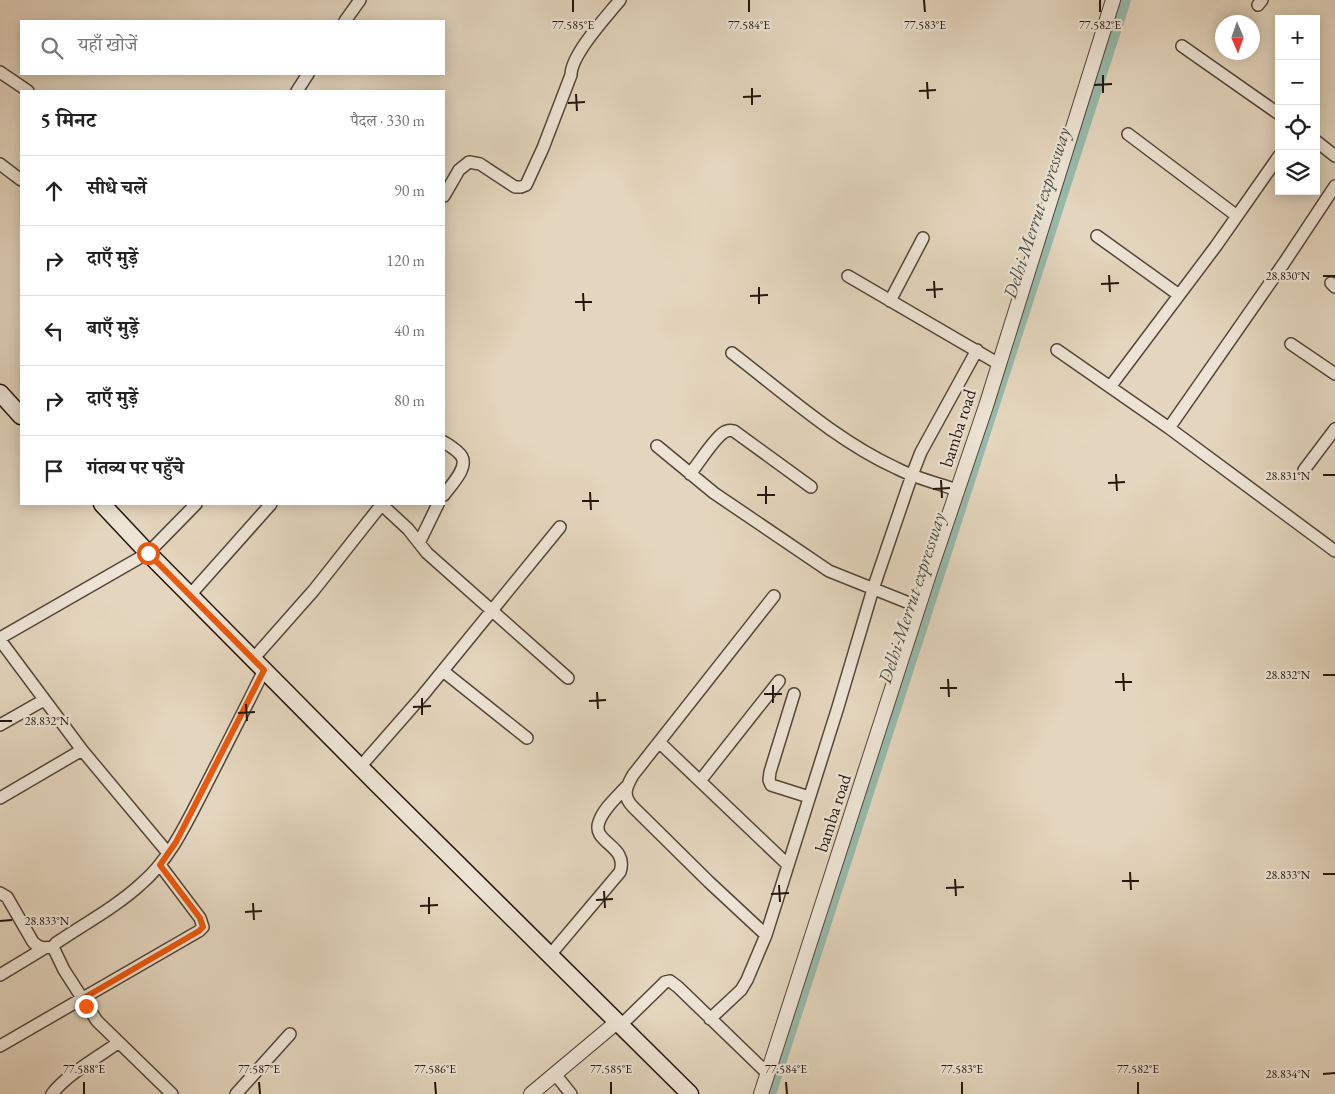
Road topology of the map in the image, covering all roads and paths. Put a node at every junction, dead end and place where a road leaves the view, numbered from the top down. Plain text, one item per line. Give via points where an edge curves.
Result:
1 (360, 0) edge
2 (620, 0) edge
3 (1113, 0) edge
4 (346, 20) edge
5 (1182, 46) dead end
6 (0, 72) edge
7 (307, 75) edge
8 (27, 90) edge
9 (298, 90) edge
10 (1275, 111) edge
11 (1128, 134) dead end
12 (1320, 145) edge
13 (1335, 156) edge
14 (1275, 162) edge
15 (2, 169) edge
16 (20, 179) edge
17 (1335, 186) edge
18 (445, 194) edge
19 (1237, 216) junction
20 (1097, 236) dead end
21 (922, 238) dead end
22 (848, 276) dead end
23 (1179, 295) junction
24 (890, 301) junction
25 (1291, 344) dead end
26 (976, 350) junction
27 (1058, 350) dead end
28 (732, 354) dead end
29 (999, 364) junction
30 (1335, 374) edge
31 (1110, 387) junction
32 (0, 393) edge
33 (20, 415) edge
34 (1169, 428) junction
35 (1333, 437) edge
36 (445, 443) edge
37 (657, 446) dead end
38 (1304, 470) dead end
39 (690, 474) junction
40 (912, 475) junction
41 (811, 487) dead end
42 (958, 490) junction
43 (445, 494) edge
44 (103, 505) edge
45 (195, 505) edge
46 (270, 505) edge
47 (380, 505) edge
48 (382, 505) edge
49 (433, 506) edge
50 (560, 527) dead end
51 (418, 543) junction
52 (1335, 551) edge
53 (148, 553) junction
54 (873, 588) junction
55 (190, 595) junction
56 (774, 596) dead end
57 (919, 607) junction
58 (491, 611) junction
59 (0, 639) edge
60 (258, 664) junction
61 (443, 671) junction
62 (568, 678) dead end
63 (779, 681) dead end
64 (794, 694) dead end
65 (44, 700) junction
66 (0, 725) edge
67 (527, 738) dead end
68 (660, 742) junction
69 (82, 750) junction
70 (360, 767) junction
71 (700, 781) junction
72 (626, 787) junction
73 (809, 797) junction
74 (0, 798) edge
75 (168, 853) junction
76 (160, 865) junction
77 (788, 865) junction
78 (0, 893) edge
79 (766, 935) junction
80 (48, 948) junction
81 (550, 956) junction
82 (0, 975) edge
83 (82, 999) junction
84 (710, 1020) junction
85 (619, 1023) junction
86 (290, 1034) dead end
87 (118, 1043) junction
88 (0, 1046) edge
89 (555, 1074) junction
90 (768, 1074) junction
91 (52, 1094) edge
92 (172, 1094) edge
93 (236, 1094) edge
94 (531, 1094) edge
95 (571, 1094) edge
96 (690, 1094) edge
97 (761, 1094) edge

1 - 4 street
2 - 18 street via 576,57 526,185 515,186 480,164 469,162 459,170
3 - 29 street, bamba road
5 - 10 street
6 - 8 street
7 - 9 street
11 - 19 street
12 - 13 street
14 - 19 street
15 - 16 street
17 - 34 street
19 - 23 street
20 - 23 street
21 - 24 street
22 - 24 street
23 - 31 street
24 - 26 street
25 - 30 street
26 - 29 street
26 - 40 street
27 - 31 street
28 - 40 street via 830,428 875,458
29 - 42 street, bamba road
31 - 34 street
32 - 33 main road
34 - 52 street
35 - 38 street
36 - 43 street via 458,452 464,465
37 - 39 street
39 - 41 street via 718,437 730,430
39 - 54 street via 813,562
40 - 42 street
40 - 54 street
42 - 57 street, bamba road
44 - 53 main road
45 - 53 street
46 - 55 street
47 - 60 street
48 - 51 street
49 - 51 street
50 - 58 street
51 - 58 street
53 - 55 main road
53 - 59 street
54 - 57 street
54 - 73 street
55 - 60 main road
56 - 68 street
57 - 90 street, bamba road
58 - 61 street
58 - 62 street
59 - 65 street
60 - 70 main road
60 - 75 street via 215,768
61 - 67 street
61 - 70 street
63 - 71 street
64 - 73 street via 769,780 771,785
65 - 66 street
65 - 69 street
68 - 71 street
68 - 72 street
69 - 74 street
69 - 75 street
70 - 81 main road
71 - 77 street
72 - 79 street via 628,801
72 - 81 street via 598,824 602,838 622,858 620,872
73 - 77 street
75 - 76 street
76 - 80 street via 118,902
76 - 83 street via 200,918 203,927
77 - 79 street
78 - 80 street via 7,897 33,942
79 - 84 street via 741,990
80 - 82 street
80 - 83 street
81 - 85 main road
83 - 87 street
83 - 88 street
84 - 85 street via 670,981
84 - 90 street
85 - 89 street
85 - 96 main road
86 - 93 street
87 - 91 street
87 - 92 street
89 - 94 street
89 - 95 street
90 - 97 street, bamba road

